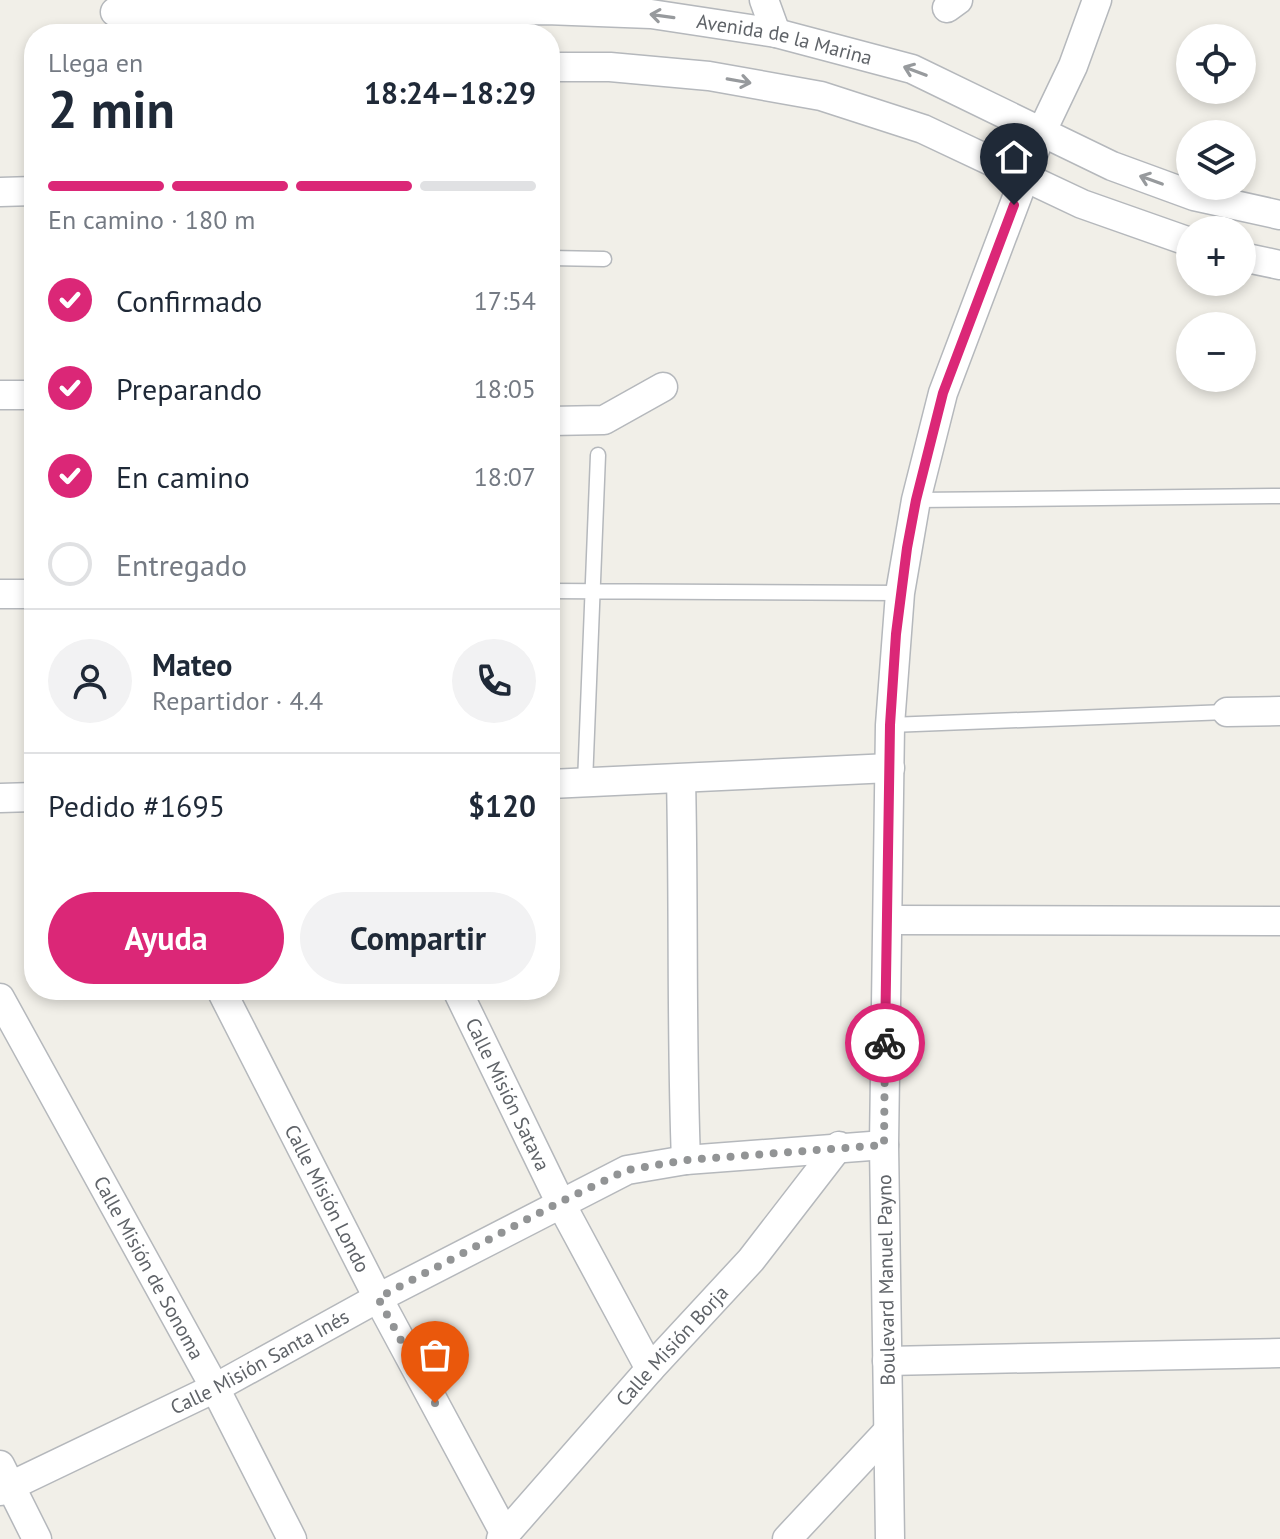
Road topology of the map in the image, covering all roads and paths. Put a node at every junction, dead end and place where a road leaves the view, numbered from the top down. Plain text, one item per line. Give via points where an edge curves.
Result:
1 (764, 0) edge
2 (1097, 0) edge
3 (545, 5) edge
4 (264, 7) edge
5 (115, 12) dead end
6 (233, 24) edge
7 (776, 33) junction
8 (560, 67) edge
9 (1042, 131) junction
10 (1025, 178) junction
11 (24, 191) edge
12 (0, 192) edge
13 (1280, 215) edge
14 (1176, 237) edge
15 (560, 258) edge
16 (604, 259) dead end
17 (1256, 260) edge
18 (1280, 265) edge
19 (663, 387) dead end
20 (0, 395) edge
21 (24, 395) edge
22 (560, 421) edge
23 (598, 455) dead end
24 (1280, 496) edge
25 (916, 500) junction
26 (560, 591) edge
27 (592, 591) junction
28 (900, 593) junction
29 (0, 594) edge
30 (24, 594) edge
31 (1280, 711) edge
32 (1227, 712) joint
33 (890, 725) junction
34 (890, 768) junction
35 (681, 779) junction
36 (585, 783) junction
37 (560, 784) edge
38 (24, 797) edge
39 (0, 798) edge
40 (888, 920) junction
41 (1280, 921) edge
42 (0, 998) edge
43 (226, 1000) edge
44 (462, 1000) edge
45 (884, 1145) junction
46 (839, 1146) junction
47 (686, 1160) junction
48 (560, 1202) junction
49 (378, 1298) junction
50 (1280, 1353) edge
51 (887, 1361) junction
52 (650, 1369) junction
53 (215, 1388) junction
54 (888, 1431) junction
55 (4, 1481) edge
56 (503, 1536) edge
57 (37, 1539) edge
58 (292, 1539) edge
59 (787, 1539) edge
60 (890, 1539) edge

1 - 7 street
2 - 9 street, Boulevard Manuel Payno
3 - 4 street, Avenida de la Marina
7 -> 3 street, Avenida de la Marina
4 - 6 street, Avenida de la Marina
5 - 6 street, Avenida de la Marina
9 -> 7 street, Avenida de la Marina via 912,69
8 -> 10 street via 709,76 821,96 923,129
9 - 10 street, Boulevard Manuel Payno
13 -> 9 street, Avenida de la Marina via 1194,196 1112,166
10 - 14 street
10 - 25 street, Boulevard Manuel Payno via 943,393
11 - 12 street
15 - 16 lane
17 - 18 street
19 - 22 street via 604,420
20 - 21 street
23 - 27 lane
24 - 25 lane
25 - 28 street, Boulevard Manuel Payno
26 - 27 lane
27 - 28 lane
27 - 36 lane
28 - 33 street, Boulevard Manuel Payno
29 - 30 street
31 - 32 street
32 - 33 lane
33 - 34 street, Boulevard Manuel Payno
34 - 35 street
34 - 40 street, Boulevard Manuel Payno
35 - 36 street
35 - 47 street
36 - 37 street
38 - 39 street
40 - 41 street
40 - 45 street, Boulevard Manuel Payno
42 - 53 street, Calle Misión de Sonoma
43 - 49 street, Calle Misión Londo
44 - 48 street, Calle Misión Satava
45 - 46 street, Calle Misión Santa Inés
45 - 51 street, Boulevard Manuel Payno
46 - 47 street, Calle Misión Santa Inés
46 - 52 street, Calle Misión Borja via 751,1260
47 - 48 street, Calle Misión Santa Inés via 627,1170
48 - 49 street, Calle Misión Santa Inés
48 - 52 street, Calle Misión Satava
49 - 53 street, Calle Misión Santa Inés
49 - 56 street, Calle Misión Londo
50 - 51 street
51 - 54 street, Boulevard Manuel Payno
52 - 56 street, Calle Misión Borja
53 - 55 street, Calle Misión Santa Inés
53 - 58 street, Calle Misión de Sonoma
54 - 59 street
54 - 60 street, Boulevard Manuel Payno
55 - 57 street

